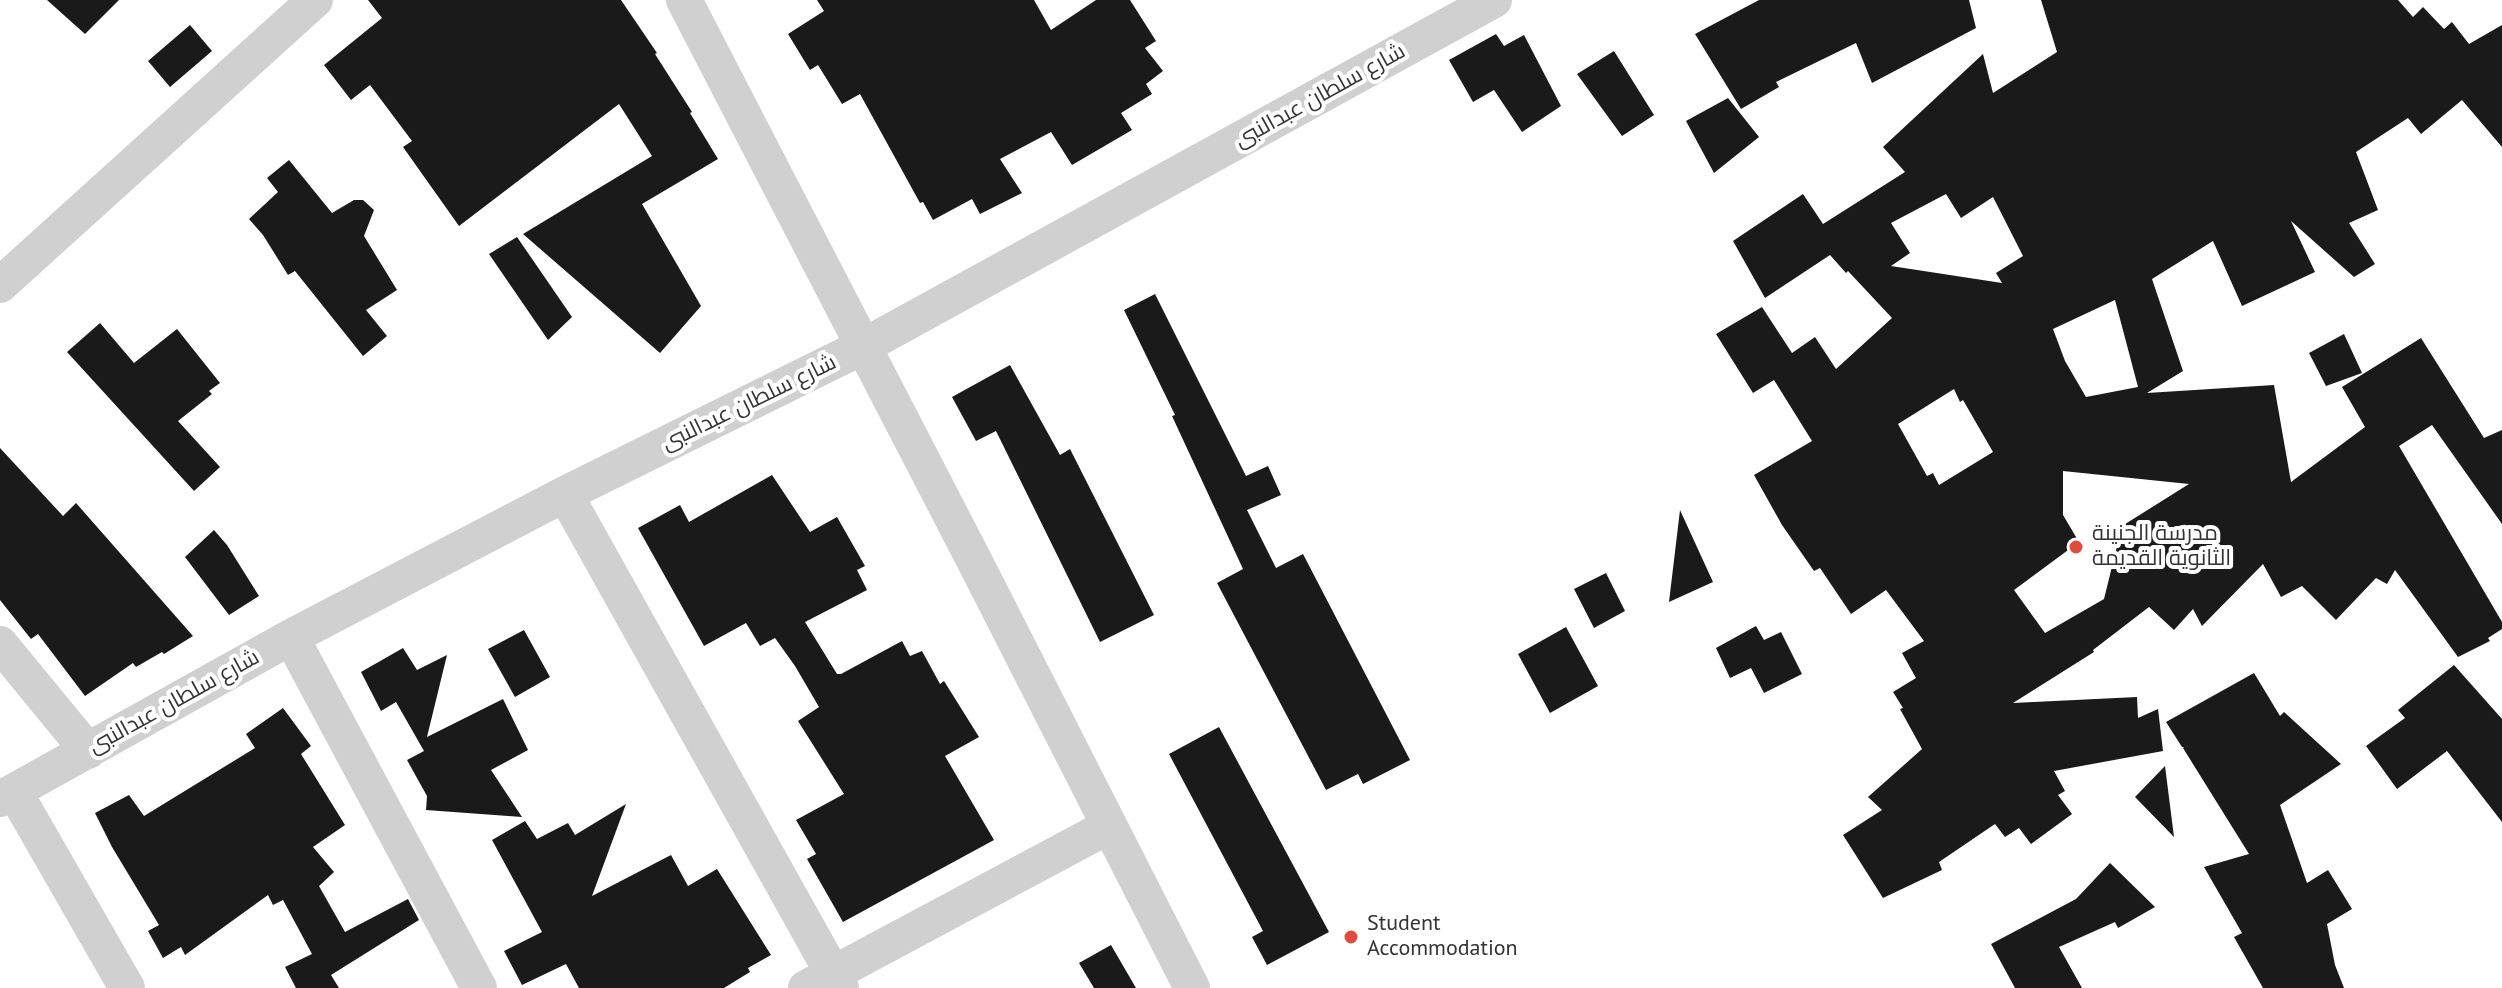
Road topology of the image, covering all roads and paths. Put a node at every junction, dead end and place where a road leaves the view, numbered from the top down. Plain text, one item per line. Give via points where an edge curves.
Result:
1 (315, 0) edge
2 (684, 0) edge
3 (1494, 0) edge
4 (0, 285) edge
5 (864, 346) junction
6 (565, 494) junction
7 (291, 637) junction
8 (0, 644) edge
9 (88, 751) junction
10 (7, 795) edge
11 (1109, 826) junction
12 (827, 983) edge
13 (127, 988) edge
14 (479, 988) edge
15 (1192, 988) edge

1 - 4 street
2 - 5 street
3 - 5 street, شارع سلطان عبدالنبى
5 - 6 street, شارع سلطان عبدالنبى
5 - 11 street
6 - 7 street, شارع سلطان عبدالنبى
6 - 12 street
7 - 9 street, شارع سلطان عبدالنبى
7 - 14 street
8 - 9 street
9 - 10 street, شارع سلطان عبدالنبى
10 - 13 street
11 - 12 street
11 - 15 street

